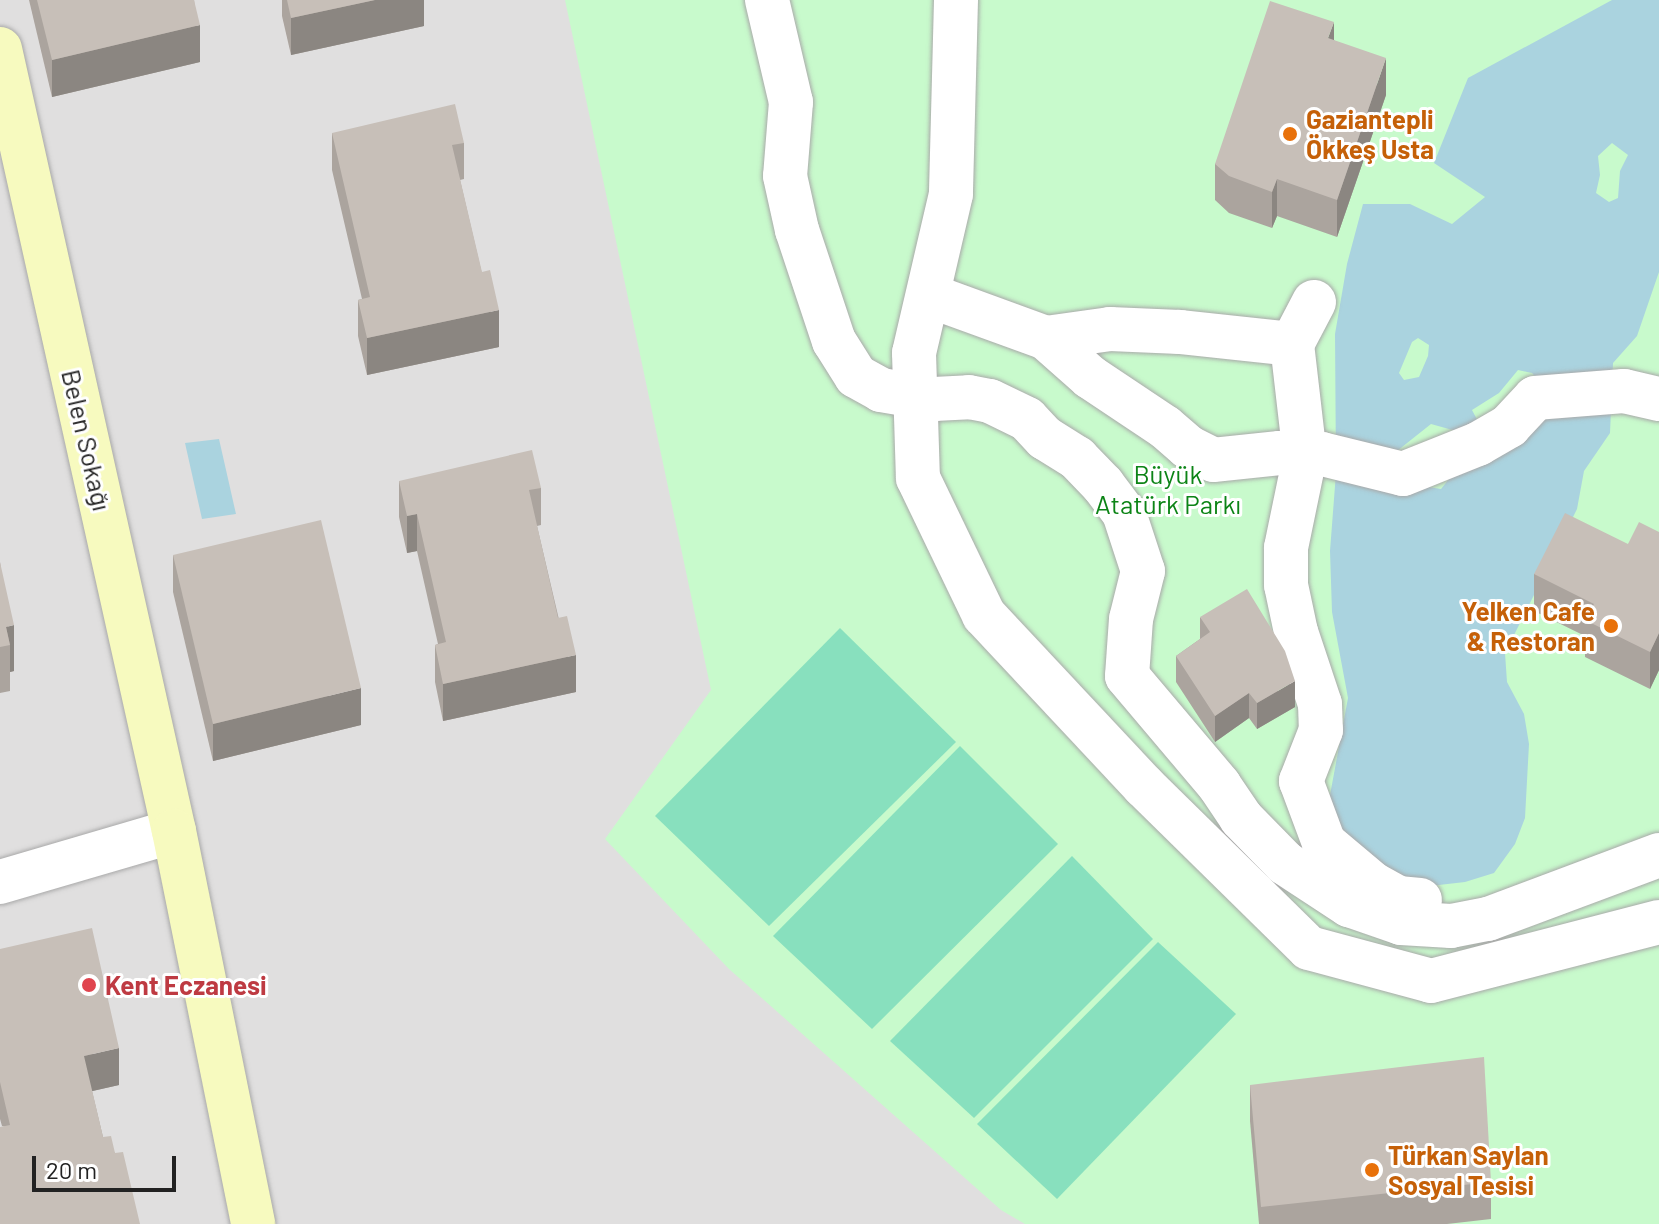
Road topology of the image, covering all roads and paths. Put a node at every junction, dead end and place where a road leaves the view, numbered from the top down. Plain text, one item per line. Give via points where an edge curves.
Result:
1 (767, 0) edge
2 (956, 0) edge
3 (0, 49) edge
4 (928, 295) junction
5 (1314, 302) dead end
6 (1046, 338) junction
7 (1292, 344) junction
8 (915, 395) junction
9 (1659, 399) edge
10 (1322, 458) junction
11 (174, 831) junction
12 (1659, 855) edge
13 (0, 882) edge
14 (1550, 897) junction
15 (1659, 922) edge
16 (253, 1224) edge

1 - 8 street via 791,102 785,176 834,341 856,376 881,390
2 - 4 street via 951,194
3 - 11 main road, Belen Sokağı
4 - 6 street
4 - 8 street via 914,353
5 - 7 street
6 - 7 street via 1110,329
6 - 10 street via 1090,377 1213,460 1280,453
7 - 10 street
8 - 14 street via 990,401 1027,419 1103,485 1124,513 1143,571 1131,619 1127,676 1241,818 1285,863 1349,905 1401,923 1451,926
8 - 15 street via 918,478 984,615 1144,786 1309,948 1431,981
9 - 10 street via 1611,391 1535,398 1509,426 1466,450 1403,474
10 - 14 street via 1286,548 1286,585 1320,704 1321,730 1301,781 1324,843 1398,898 1437,902 1519,878
11 - 13 street
11 - 16 main road, Belen Sokağı
12 - 14 street

